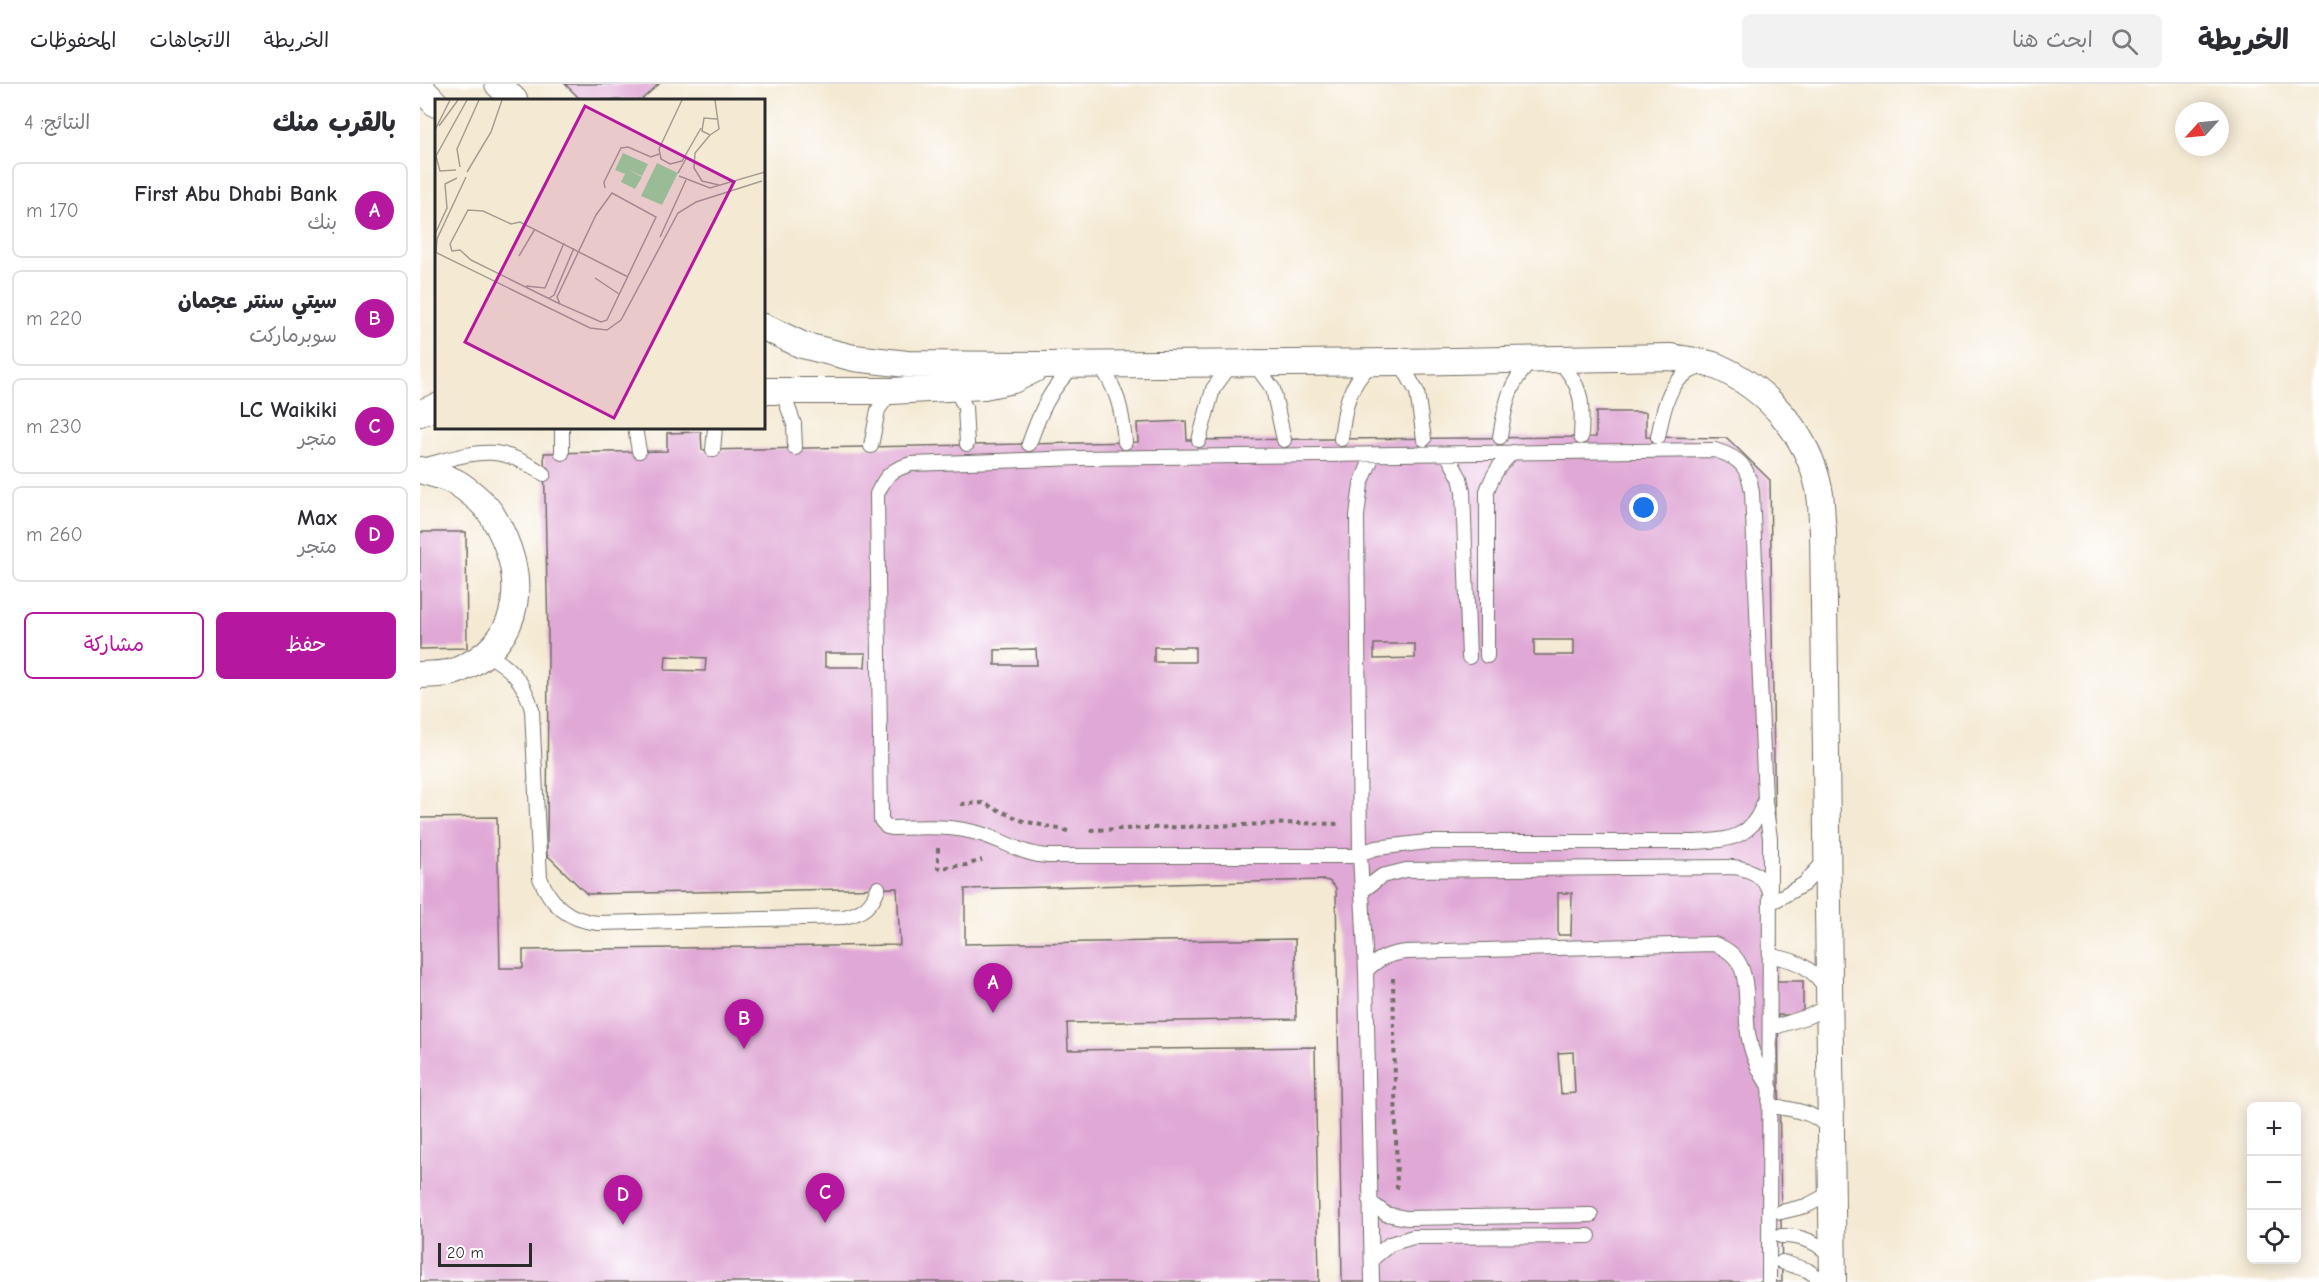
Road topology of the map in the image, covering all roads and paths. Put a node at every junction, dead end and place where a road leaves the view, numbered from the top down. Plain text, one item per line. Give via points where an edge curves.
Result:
1 (498, 84) edge
2 (420, 87) edge
3 (513, 99) edge
4 (435, 103) edge
5 (765, 327) edge
6 (1558, 360) junction
7 (1532, 361) junction
8 (1400, 362) junction
9 (1088, 363) junction
10 (1243, 363) junction
11 (1372, 363) junction
12 (1040, 365) junction
13 (1714, 365) junction
14 (956, 388) junction
15 (773, 391) edge
16 (891, 391) junction
17 (435, 407) edge
18 (420, 413) edge
19 (562, 429) edge
20 (635, 429) edge
21 (716, 429) edge
22 (1581, 437) dead end
23 (1659, 437) dead end
24 (1500, 438) dead end
25 (1424, 439) dead end
26 (1198, 440) dead end
27 (1284, 440) dead end
28 (1341, 440) dead end
29 (1125, 442) dead end
30 (967, 444) dead end
31 (1029, 444) dead end
32 (871, 446) dead end
33 (795, 448) dead end
34 (713, 450) dead end
35 (639, 452) dead end
36 (1513, 452) junction
37 (562, 453) dead end
38 (1448, 454) junction
39 (1373, 455) junction
40 (420, 468) edge
41 (544, 474) dead end
42 (486, 654) junction
43 (1487, 656) dead end
44 (1468, 657) dead end
45 (420, 675) edge
46 (1765, 799) junction
47 (960, 804) dead end
48 (1360, 825) junction
49 (1078, 831) dead end
50 (1088, 831) dead end
51 (1360, 854) junction
52 (1826, 860) junction
53 (878, 888) dead end
54 (1362, 891) junction
55 (1774, 896) junction
56 (1392, 954) junction
57 (1777, 957) dead end
58 (1366, 970) junction
59 (1828, 998) junction
60 (1778, 1026) dead end
61 (1771, 1089) junction
62 (1779, 1107) dead end
63 (1830, 1131) junction
64 (1397, 1189) dead end
65 (1831, 1193) junction
66 (1370, 1202) junction
67 (1781, 1212) dead end
68 (1591, 1215) dead end
69 (1589, 1236) dead end
70 (1781, 1236) dead end
71 (1372, 1259) junction
72 (1782, 1262) dead end
73 (1832, 1270) edge
74 (1371, 1282) edge
75 (1769, 1282) edge
76 (1826, 1282) edge

1 - 3 street
2 - 4 street
5 - 12 street via 802,345 854,358 907,364
6 - 7 street
6 - 13 street via 1671,357
6 - 22 lane via 1579,388 1583,406
7 - 8 street
7 - 24 lane via 1522,369 1509,391
8 - 11 street
8 - 25 lane via 1417,392
9 - 10 street
9 - 12 street
9 - 29 lane via 1117,392
9 - 31 lane via 1056,384
10 - 11 street
10 - 26 lane via 1213,389
10 - 27 lane via 1273,389
11 - 28 lane via 1349,394
12 - 14 street via 999,385
13 - 23 lane via 1685,375 1673,386 1666,399
13 - 52 street via 1751,385 1782,414 1805,449 1819,489 1823,530
14 - 16 street
14 - 30 lane via 964,407
15 - 16 street
15 - 33 lane via 794,424
16 - 32 lane via 878,410
17 - 18 street
19 - 37 lane
20 - 35 lane
21 - 34 lane
36 - 38 lane
36 - 43 lane via 1501,463 1487,491
36 - 46 lane via 1715,450 1730,454 1742,464 1752,492
38 - 39 lane
38 - 44 lane via 1463,491
39 - 48 lane via 1358,500
39 - 51 lane via 911,464 884,479 877,494 884,824 892,828 968,830 1038,855
40 - 41 lane via 473,454 500,452
40 - 42 street via 457,483 491,513 511,553 518,590 508,625
42 - 45 street via 455,672
42 - 53 lane via 511,670 528,696 532,710 540,878 552,901 572,917 598,923 844,917 866,909
46 - 51 lane via 1754,823 1745,832 1720,840 1427,842
46 - 55 lane
47 - 49 path via 983,803 1023,821
48 - 50 path via 1299,823
48 - 51 lane
51 - 54 lane
52 - 55 lane via 1804,884
52 - 59 street
54 - 55 lane via 1382,876 1406,870 1733,867 1756,873
54 - 58 lane
55 - 61 lane
56 - 58 lane
56 - 61 lane via 1704,944 1723,947 1742,968 1750,1046 1761,1076
56 - 64 path
57 - 59 lane via 1807,967 1819,978
58 - 66 lane
59 - 60 lane via 1809,1016
59 - 63 street
61 - 75 lane
62 - 63 lane via 1806,1112
63 - 65 street
65 - 67 lane via 1806,1206
65 - 73 street
66 - 68 lane via 1386,1214 1406,1218
66 - 71 lane
69 - 71 lane via 1413,1237 1390,1244
70 - 73 lane via 1797,1236 1822,1247
71 - 74 lane
72 - 76 lane via 1808,1270

